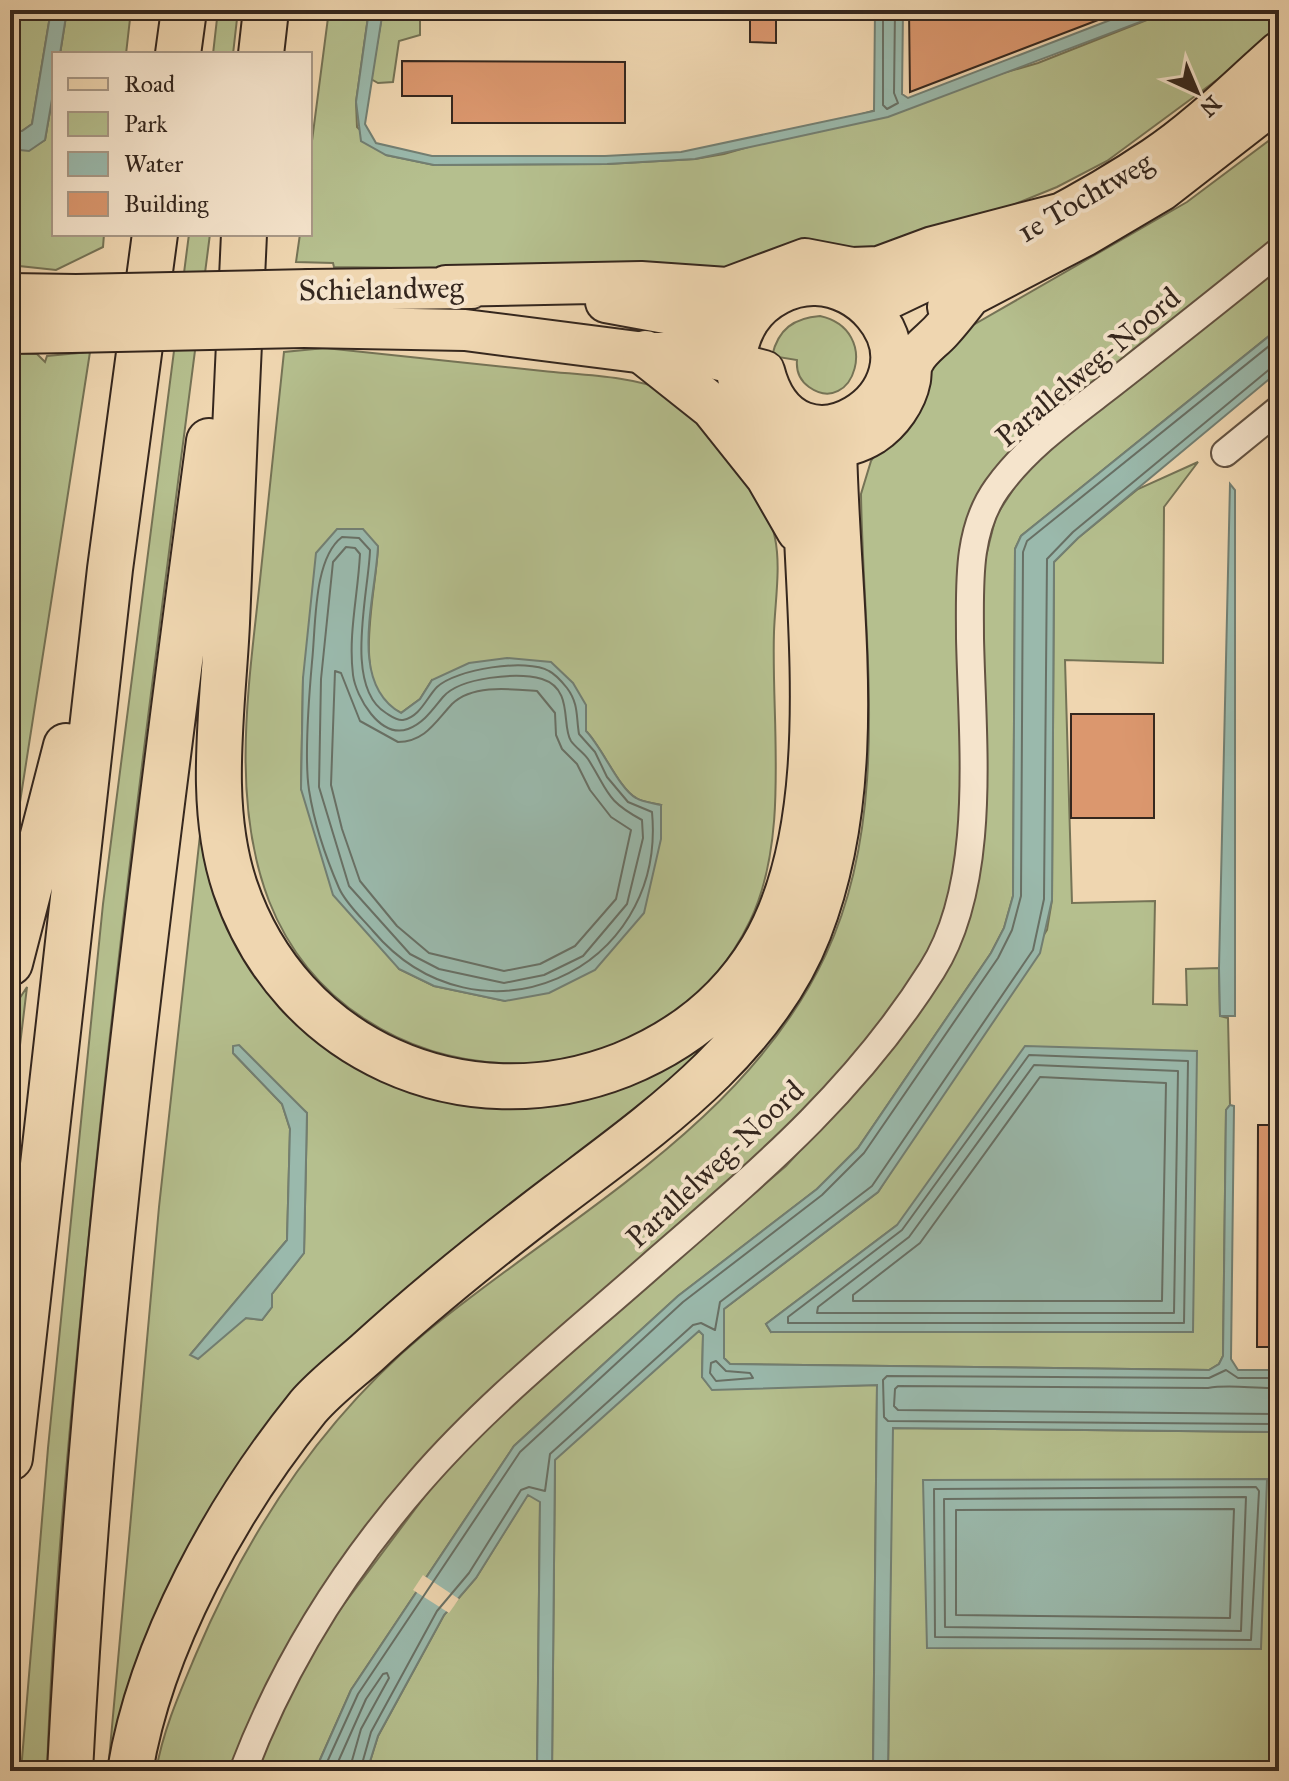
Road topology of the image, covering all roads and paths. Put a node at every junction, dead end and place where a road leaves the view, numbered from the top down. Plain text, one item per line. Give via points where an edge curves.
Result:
1 (184, 10) edge
2 (266, 10) edge
3 (178, 52) edge
4 (261, 52) edge
5 (1279, 52) edge
6 (1279, 99) edge
7 (1063, 213) junction
8 (155, 236) edge
9 (237, 236) edge
10 (244, 236) edge
11 (1279, 251) edge
12 (446, 286) junction
13 (10, 294) edge
14 (307, 308) junction
15 (869, 308) junction
16 (74, 313) junction
17 (749, 320) junction
18 (10, 333) edge
19 (645, 353) junction
20 (901, 356) junction
21 (747, 372) junction
22 (1279, 409) edge
23 (832, 438) junction
24 (1225, 453) dead end
25 (823, 547) junction
26 (110, 569) junction
27 (10, 963) edge
28 (10, 1458) edge
29 (70, 1771) edge
30 (130, 1771) edge
31 (243, 1771) edge

1 - 3 highway
2 - 4 highway
5 - 7 main road, 1e Tochtweg via 1156,157
6 - 20 main road, 1e Tochtweg via 1162,190 901,335
7 - 12 main road via 879,267 805,259 727,288 641,282
7 - 15 main road, 1e Tochtweg
8 - 26 highway
9 - 29 highway via 112,1214 78,1609
10 - 25 highway via 220,809 235,887 282,975 344,1036 390,1061 461,1083 566,1083 653,1052 724,1000 764,946 799,860 812,756
11 - 31 street, Parallelweg-Noord via 1051,432 997,488 985,510 971,568 969,866 952,935 907,1009 778,1157 566,1340 419,1481 314,1625
12 - 14 main road, Schielandweg
12 - 17 main road, Schielandweg via 548,293 704,320
13 - 16 main road, Schielandweg
14 - 16 main road, Schielandweg, bridge
14 - 19 main road, Schielandweg
15 - 17 main road via 843,291 798,286 770,298
15 - 20 main road
16 - 18 main road, Schielandweg
17 - 21 main road
19 - 21 main road, Schielandweg via 693,353
19 - 25 highway via 713,407
20 - 23 main road via 910,380 897,410 874,433
21 - 23 main road via 760,419
22 - 24 street
23 - 25 highway via 805,488
23 - 25 highway via 852,471 853,490
25 - 30 highway via 843,693 841,786 825,885 792,966 770,1002 691,1092 500,1240 310,1405 243,1500 182,1608 137,1728
26 - 27 highway
26 - 28 highway

